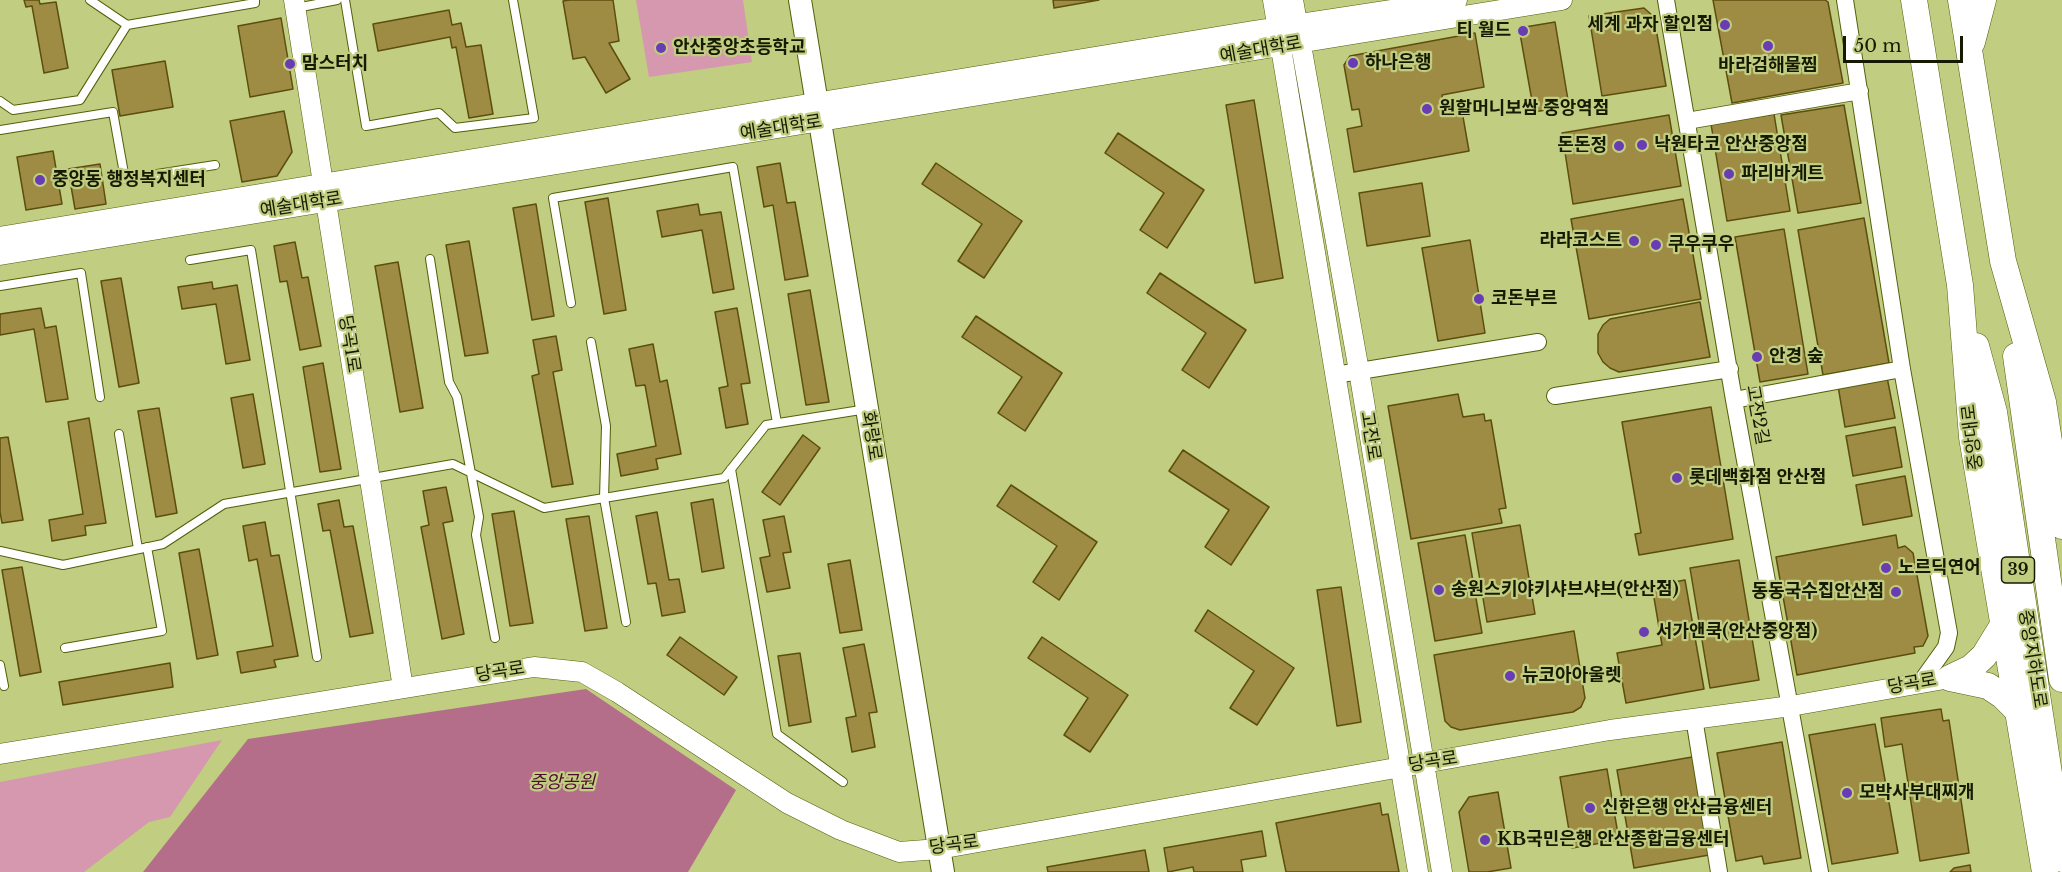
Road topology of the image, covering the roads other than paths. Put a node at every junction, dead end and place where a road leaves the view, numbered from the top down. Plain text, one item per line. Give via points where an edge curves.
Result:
1 (90, 0) edge
2 (255, 0) edge
3 (337, 0) edge
4 (345, 0) edge
5 (513, 0) edge
6 (800, 0) edge
7 (1273, 0) edge
8 (1293, 0) edge
9 (1456, 0) edge
10 (1562, 0) edge
11 (1666, 0) edge
12 (1845, 0) edge
13 (1897, 0) edge
14 (1914, 0) edge
15 (1961, 0) edge
16 (1983, 0) edge
17 (295, 4) edge
18 (127, 25) junction
19 (1918, 28) junction
20 (1300, 33) junction
21 (1279, 37) junction
22 (1969, 51) junction
23 (1860, 91) junction
24 (0, 101) edge
25 (819, 112) junction
26 (1687, 121) junction
27 (0, 130) edge
28 (214, 165) dead end
29 (325, 192) junction
30 (0, 237) edge
31 (0, 255) edge
32 (430, 259) dead end
33 (190, 260) dead end
34 (2003, 261) junction
35 (1960, 285) junction
36 (0, 286) edge
37 (571, 303) dead end
38 (591, 342) dead end
39 (1538, 342) dead end
40 (1730, 369) junction
41 (1902, 369) junction
42 (1359, 371) junction
43 (1335, 375) junction
44 (1555, 396) dead end
45 (100, 397) dead end
46 (1734, 399) junction
47 (867, 409) junction
48 (777, 423) junction
49 (118, 434) dead end
50 (731, 469) junction
51 (471, 473) junction
52 (370, 479) junction
53 (290, 493) junction
54 (604, 498) junction
55 (2062, 526) edge
56 (142, 548) junction
57 (0, 551) edge
58 (626, 622) dead end
59 (2003, 625) junction
60 (495, 638) dead end
61 (65, 648) dead end
62 (317, 657) dead end
63 (0, 665) edge
64 (1950, 678) junction
65 (2062, 679) edge
66 (1922, 682) junction
67 (4, 686) dead end
68 (403, 688) junction
69 (1791, 706) junction
70 (2018, 711) junction
71 (1694, 718) junction
72 (0, 754) edge
73 (1424, 763) junction
74 (1401, 767) junction
75 (843, 782) dead end
76 (939, 849) junction
77 (2062, 859) edge
78 (943, 872) edge
79 (1418, 872) edge
80 (1442, 872) edge
81 (1719, 872) edge
82 (1820, 872) edge
83 (2045, 872) edge

1 - 18 lane
2 - 18 lane
3 - 17 lane
4 - 5 lane via 366,126 439,113 456,128 534,118
6 - 25 main road, 화랑로
7 - 21 street, 고잔로
8 - 20 street, 고잔로
9 - 20 street, 예술대학로
10 - 20 street, 예술대학로
11 - 26 street, 고잔2길
12 - 23 street
13 - 19 main road
14 - 19 main road, 중앙대로 / 39
15 - 22 main road, 39
16 - 22 main road
17 - 29 street, 당곡1로
18 - 24 lane via 80,100 13,111
19 - 35 main road, 중앙대로 / 39
20 - 21 street, 예술대학로
20 - 42 street, 고잔로
21 - 25 street, 예술대학로
21 - 43 street, 고잔로
22 - 34 main road, 39
23 - 26 street
23 - 41 street
25 - 29 street, 예술대학로
25 - 47 main road, 화랑로
26 - 40 street, 고잔2길
27 - 28 lane via 113,112 125,179
29 - 30 street, 예술대학로
29 - 31 street, 예술대학로
29 - 52 street, 당곡1로
32 - 51 lane via 449,382 457,398
33 - 53 lane via 251,250
34 - 55 main road via 2043,402
34 - 65 main road, 중앙지하도로 / 39
35 - 59 main road, 중앙대로 via 1972,437
35 - 77 main road, 중앙지하도로 / 39 via 1994,412
36 - 45 lane via 81,273
37 - 48 lane via 554,198 733,167
38 - 54 lane via 606,426
39 - 42 street
40 - 44 street
40 - 46 street, 고잔2길
41 - 46 street
41 - 66 street via 1949,633 1946,646
42 - 43 street
42 - 73 street, 고잔로
43 - 74 street, 고잔로
46 - 69 street, 고잔2길
47 - 48 lane
47 - 76 main road, 화랑로
48 - 50 lane via 766,425
49 - 56 lane
50 - 54 lane via 724,478
50 - 75 lane via 777,734
51 - 52 lane via 453,464
51 - 54 lane via 544,508
51 - 60 lane via 479,517 476,535
52 - 53 lane
52 - 68 street, 당곡1로
53 - 56 lane via 224,504 163,544
53 - 62 lane
54 - 58 lane
56 - 57 lane via 63,565
56 - 61 lane via 162,631
59 - 64 main road via 1984,656 1971,668
59 - 70 main road, 중앙대로
63 - 67 lane
64 - 66 street, 당곡로
64 - 70 main road via 1988,686
66 - 69 street, 당곡로
68 - 72 street, 당곡로
68 - 76 street, 당곡로 via 534,667 582,672 787,803 841,830 899,852
69 - 71 street, 당곡로
69 - 82 street, 고잔2길
70 - 83 main road, 중앙대로
71 - 73 street, 당곡로
71 - 81 street
73 - 74 street, 당곡로
73 - 80 street, 고잔로
74 - 76 street, 당곡로
74 - 79 street, 고잔로
76 - 78 main road, 화랑로

